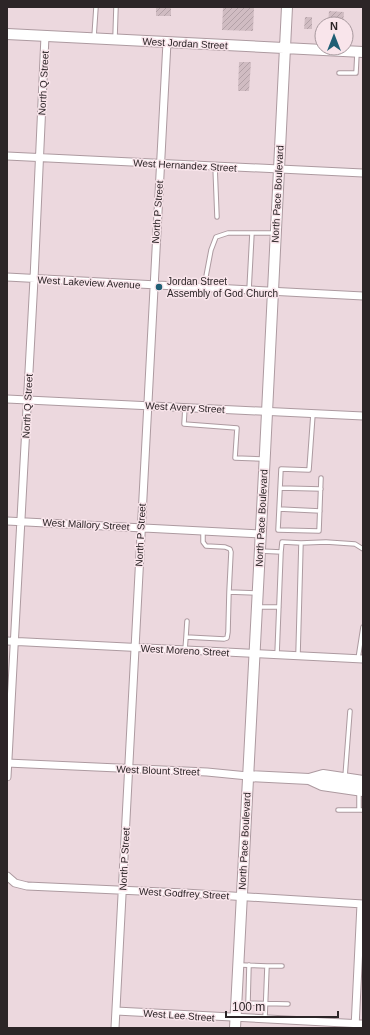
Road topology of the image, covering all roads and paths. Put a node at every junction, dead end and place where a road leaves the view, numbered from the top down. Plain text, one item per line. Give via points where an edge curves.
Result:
1 (96, 7) edge
2 (116, 7) edge
3 (287, 7) edge
4 (7, 34) edge
5 (45, 36) junction
6 (94, 38) junction
7 (115, 39) junction
8 (167, 42) junction
9 (285, 48) junction
10 (360, 52) edge
11 (339, 73) dead end
12 (7, 156) edge
13 (39, 157) junction
14 (160, 164) junction
15 (215, 166) junction
16 (279, 168) junction
17 (363, 172) edge
18 (217, 217) dead end
19 (252, 233) junction
20 (275, 233) junction
21 (7, 277) edge
22 (34, 279) junction
23 (153, 285) junction
24 (204, 288) junction
25 (249, 290) junction
26 (273, 291) junction
27 (363, 296) edge
28 (7, 399) edge
29 (28, 399) junction
30 (147, 406) junction
31 (185, 408) junction
32 (267, 412) junction
33 (312, 414) junction
34 (363, 416) edge
35 (265, 459) junction
36 (321, 478) dead end
37 (280, 488) junction
38 (321, 489) junction
39 (279, 509) junction
40 (320, 511) junction
41 (7, 521) edge
42 (21, 521) junction
43 (141, 527) junction
44 (203, 530) junction
45 (260, 534) junction
46 (301, 543) junction
47 (363, 549) edge
48 (259, 551) junction
49 (281, 552) junction
50 (229, 592) junction
51 (257, 593) junction
52 (256, 606) junction
53 (279, 607) junction
54 (187, 622) dead end
55 (363, 628) edge
56 (186, 637) junction
57 (11, 641) edge
58 (134, 647) junction
59 (185, 650) junction
60 (254, 654) junction
61 (277, 656) junction
62 (298, 656) junction
63 (360, 659) edge
64 (350, 711) dead end
65 (7, 763) edge
66 (129, 769) junction
67 (248, 776) junction
68 (7, 777) edge
69 (345, 778) junction
70 (309, 779) junction
71 (362, 787) edge
72 (338, 810) dead end
73 (361, 810) edge
74 (7, 876) edge
75 (122, 890) junction
76 (241, 896) junction
77 (362, 904) edge
78 (361, 949) edge
79 (238, 965) junction
80 (250, 965) junction
81 (267, 966) junction
82 (282, 966) dead end
83 (266, 1003) junction
84 (288, 1004) dead end
85 (116, 1011) junction
86 (235, 1018) junction
87 (265, 1019) junction
88 (363, 1024) edge
89 (355, 1026) edge
90 (115, 1028) edge
91 (235, 1028) edge

1 - 6 lane
2 - 7 lane
3 - 9 main road, North Pace Boulevard
4 - 5 main road, West Jordan Street
5 - 6 main road, West Jordan Street
5 - 13 street, North Q Street
6 - 7 main road, West Jordan Street
7 - 8 main road, West Jordan Street
8 - 9 main road, West Jordan Street
8 - 14 street, North P Street
9 - 10 main road, West Jordan Street
9 - 16 main road, North Pace Boulevard
10 - 11 lane via 356,73
12 - 13 street, West Hernandez Street
13 - 14 street, West Hernandez Street
13 - 22 street, North Q Street
14 - 15 street, West Hernandez Street
14 - 23 street, North P Street
15 - 16 street, West Hernandez Street
15 - 18 lane
16 - 17 street, West Hernandez Street
16 - 20 main road, North Pace Boulevard
19 - 20 lane
19 - 24 lane via 228,233 216,237
19 - 25 lane
20 - 26 main road, North Pace Boulevard
21 - 22 street, West Lakeview Avenue
22 - 23 street, West Lakeview Avenue
22 - 29 street, North Q Street
23 - 24 street, West Lakeview Avenue
23 - 30 street, North P Street
24 - 25 street, West Lakeview Avenue
25 - 26 street, West Lakeview Avenue
26 - 27 street, West Lakeview Avenue
26 - 32 main road, North Pace Boulevard
28 - 29 street, West Avery Street
29 - 30 street, West Avery Street
29 - 42 street, North Q Street
30 - 31 street, West Avery Street
30 - 43 street, North P Street
31 - 32 street, West Avery Street
31 - 35 lane via 184,424 237,428 236,458
32 - 33 street, West Avery Street
32 - 35 main road, North Pace Boulevard
33 - 34 street, West Avery Street
33 - 37 lane via 309,470 281,469
35 - 45 main road, North Pace Boulevard
36 - 38 lane
37 - 38 lane
37 - 39 lane
38 - 40 lane
39 - 40 lane
39 - 40 lane via 278,530 319,531
41 - 42 street, West Mallory Street
42 - 43 street, West Mallory Street
42 - 57 street, North Q Street
43 - 44 street, West Mallory Street
43 - 58 street, North P Street
44 - 45 street, West Mallory Street
44 - 50 lane via 202,542 206,546 230,549
45 - 48 main road, North Pace Boulevard
46 - 47 lane via 355,544
46 - 49 lane via 282,542
46 - 62 lane
48 - 49 lane
48 - 51 main road, North Pace Boulevard
49 - 53 lane
50 - 51 lane
50 - 56 lane via 227,638
51 - 52 main road, North Pace Boulevard
52 - 53 lane
52 - 60 main road, North Pace Boulevard
53 - 61 lane
54 - 56 lane
55 - 63 lane
56 - 59 lane
57 - 58 street, West Moreno Street
57 - 65 street, North Q Street
58 - 59 street, West Moreno Street
58 - 66 street, North P Street
59 - 60 street, West Moreno Street
60 - 61 street, West Moreno Street
60 - 67 main road, North Pace Boulevard
61 - 62 street, West Moreno Street
62 - 63 street, West Moreno Street
64 - 69 lane
65 - 66 street, West Blount Street
65 - 68 street, North Q Street
66 - 67 street, West Blount Street
66 - 75 street, North P Street
67 - 70 main road, West Blount Street
67 - 76 main road, North Pace Boulevard
69 - 70 main road, West Blount Street via 323,775
69 - 71 main road, West Blount Street
70 - 71 main road, West Blount Street via 322,785
71 - 73 lane
72 - 73 lane
74 - 75 street, West Godfrey Street via 15,883 27,886
75 - 76 street, West Godfrey Street
75 - 85 street, North P Street
76 - 77 street, West Godfrey Street
76 - 79 main road, North Pace Boulevard
77 - 78 street
78 - 89 street
79 - 80 lane
79 - 86 main road, North Pace Boulevard
80 - 81 lane
80 - 83 lane via 248,1003
81 - 82 lane
81 - 83 lane
83 - 84 lane
83 - 87 lane
85 - 86 street, West Lee Street
85 - 90 street, North P Street
86 - 87 street, West Lee Street
86 - 91 main road, North Pace Boulevard
87 - 89 street, West Lee Street
88 - 89 street, West Lee Street

